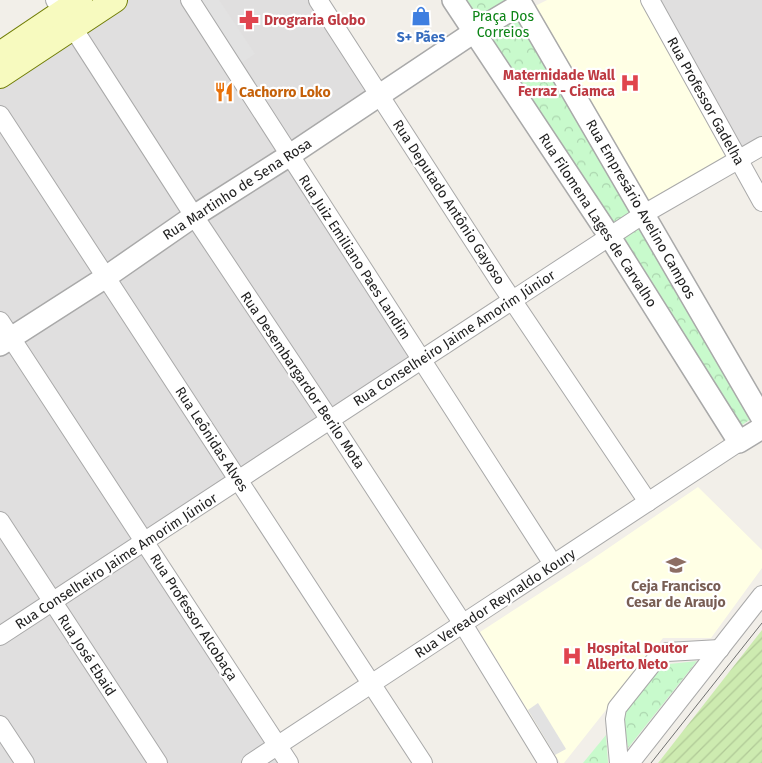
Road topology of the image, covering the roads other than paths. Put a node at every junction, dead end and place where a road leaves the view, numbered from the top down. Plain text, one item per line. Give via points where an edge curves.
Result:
1 (115, 0) edge
2 (190, 0) edge
3 (318, 0) edge
4 (453, 0) edge
5 (650, 0) edge
6 (523, 1) edge
7 (68, 10) edge
8 (474, 32) junction
9 (0, 54) edge
10 (0, 76) edge
11 (380, 95) junction
12 (0, 115) edge
13 (762, 146) edge
14 (290, 155) junction
15 (738, 160) junction
16 (762, 202) edge
17 (644, 214) junction
18 (194, 216) junction
19 (610, 237) junction
20 (106, 276) junction
21 (513, 300) junction
22 (4, 335) edge
23 (421, 360) junction
24 (762, 418) edge
25 (330, 420) junction
26 (762, 428) edge
27 (739, 442) junction
28 (239, 480) junction
29 (648, 502) junction
30 (0, 521) edge
31 (144, 542) junction
32 (553, 564) junction
33 (762, 595) edge
34 (52, 601) junction
35 (463, 624) junction
36 (0, 636) edge
37 (720, 649) junction
38 (372, 684) junction
39 (0, 725) edge
40 (278, 745) junction
41 (25, 763) edge
42 (158, 763) edge
43 (251, 763) edge
44 (289, 763) edge
45 (423, 763) edge
46 (548, 763) edge
47 (619, 763) edge
48 (630, 763) edge

1 - 7 main road
2 - 14 street, Rua Juiz Emiliano Paes Landim
3 - 11 street, Rua Deputado Antônio Gayoso
4 - 8 street, Rua Filomena Lages de Carvalho
5 - 15 street, Rua Professor Gadelha
6 - 8 street, Rua Martinho de Sena Rosa
6 - 17 street, Rua Empresário Avelino Campos
7 - 9 main road
7 - 10 main road
7 - 18 street, Rua Desembargardor Berilo Mota
8 - 11 street, Rua Martinho de Sena Rosa
8 - 19 street, Rua Filomena Lages de Carvalho
11 - 14 street, Rua Martinho de Sena Rosa
11 - 21 street, Rua Deputado Antônio Gayoso
12 - 20 street, Rua Leônidas Alves
13 - 15 street, Rua Conselheiro Jaime Amorim Júnior
14 - 18 street, Rua Martinho de Sena Rosa
14 - 23 street, Rua Juiz Emiliano Paes Landim
15 - 16 street, Rua Professor Gadelha
15 - 17 street, Rua Conselheiro Jaime Amorim Júnior
17 - 19 street, Rua Conselheiro Jaime Amorim Júnior
17 - 24 street, Rua Empresário Avelino Campos
18 - 20 street, Rua Martinho de Sena Rosa
18 - 25 street, Rua Desembargardor Berilo Mota
19 - 21 street, Rua Conselheiro Jaime Amorim Júnior
19 - 27 street, Rua Filomena Lages de Carvalho
20 - 22 street, Rua Martinho de Sena Rosa
20 - 28 street, Rua Leônidas Alves
21 - 23 street, Rua Conselheiro Jaime Amorim Júnior
21 - 29 street, Rua Deputado Antônio Gayoso
22 - 31 street, Rua Professor Alcobaça
23 - 25 street, Rua Conselheiro Jaime Amorim Júnior
23 - 32 street, Rua Juiz Emiliano Paes Landim
25 - 28 street, Rua Conselheiro Jaime Amorim Júnior
25 - 35 street, Rua Desembargardor Berilo Mota
26 - 27 street
27 - 29 street, Rua Vereador Reynaldo Koury
28 - 31 street, Rua Conselheiro Jaime Amorim Júnior
28 - 38 street, Rua Leônidas Alves
29 - 32 street, Rua Vereador Reynaldo Koury
30 - 34 street, Rua José Ebaid
31 - 34 street, Rua Conselheiro Jaime Amorim Júnior
31 - 40 street, Rua Professor Alcobaça
32 - 35 street, Rua Vereador Reynaldo Koury
33 - 37 street
34 - 36 street, Rua Conselheiro Jaime Amorim Júnior
34 - 42 street, Rua José Ebaid
35 - 38 street, Rua Vereador Reynaldo Koury
35 - 46 street, Rua Desembargardor Berilo Mota
37 - 47 street via 667,652 656,659 617,708
37 - 48 street
38 - 40 street, Rua Vereador Reynaldo Koury
38 - 45 street, Rua Leônidas Alves
39 - 41 street
40 - 43 street, Rua Vereador Reynaldo Koury
40 - 44 street, Rua Professor Alcobaça

